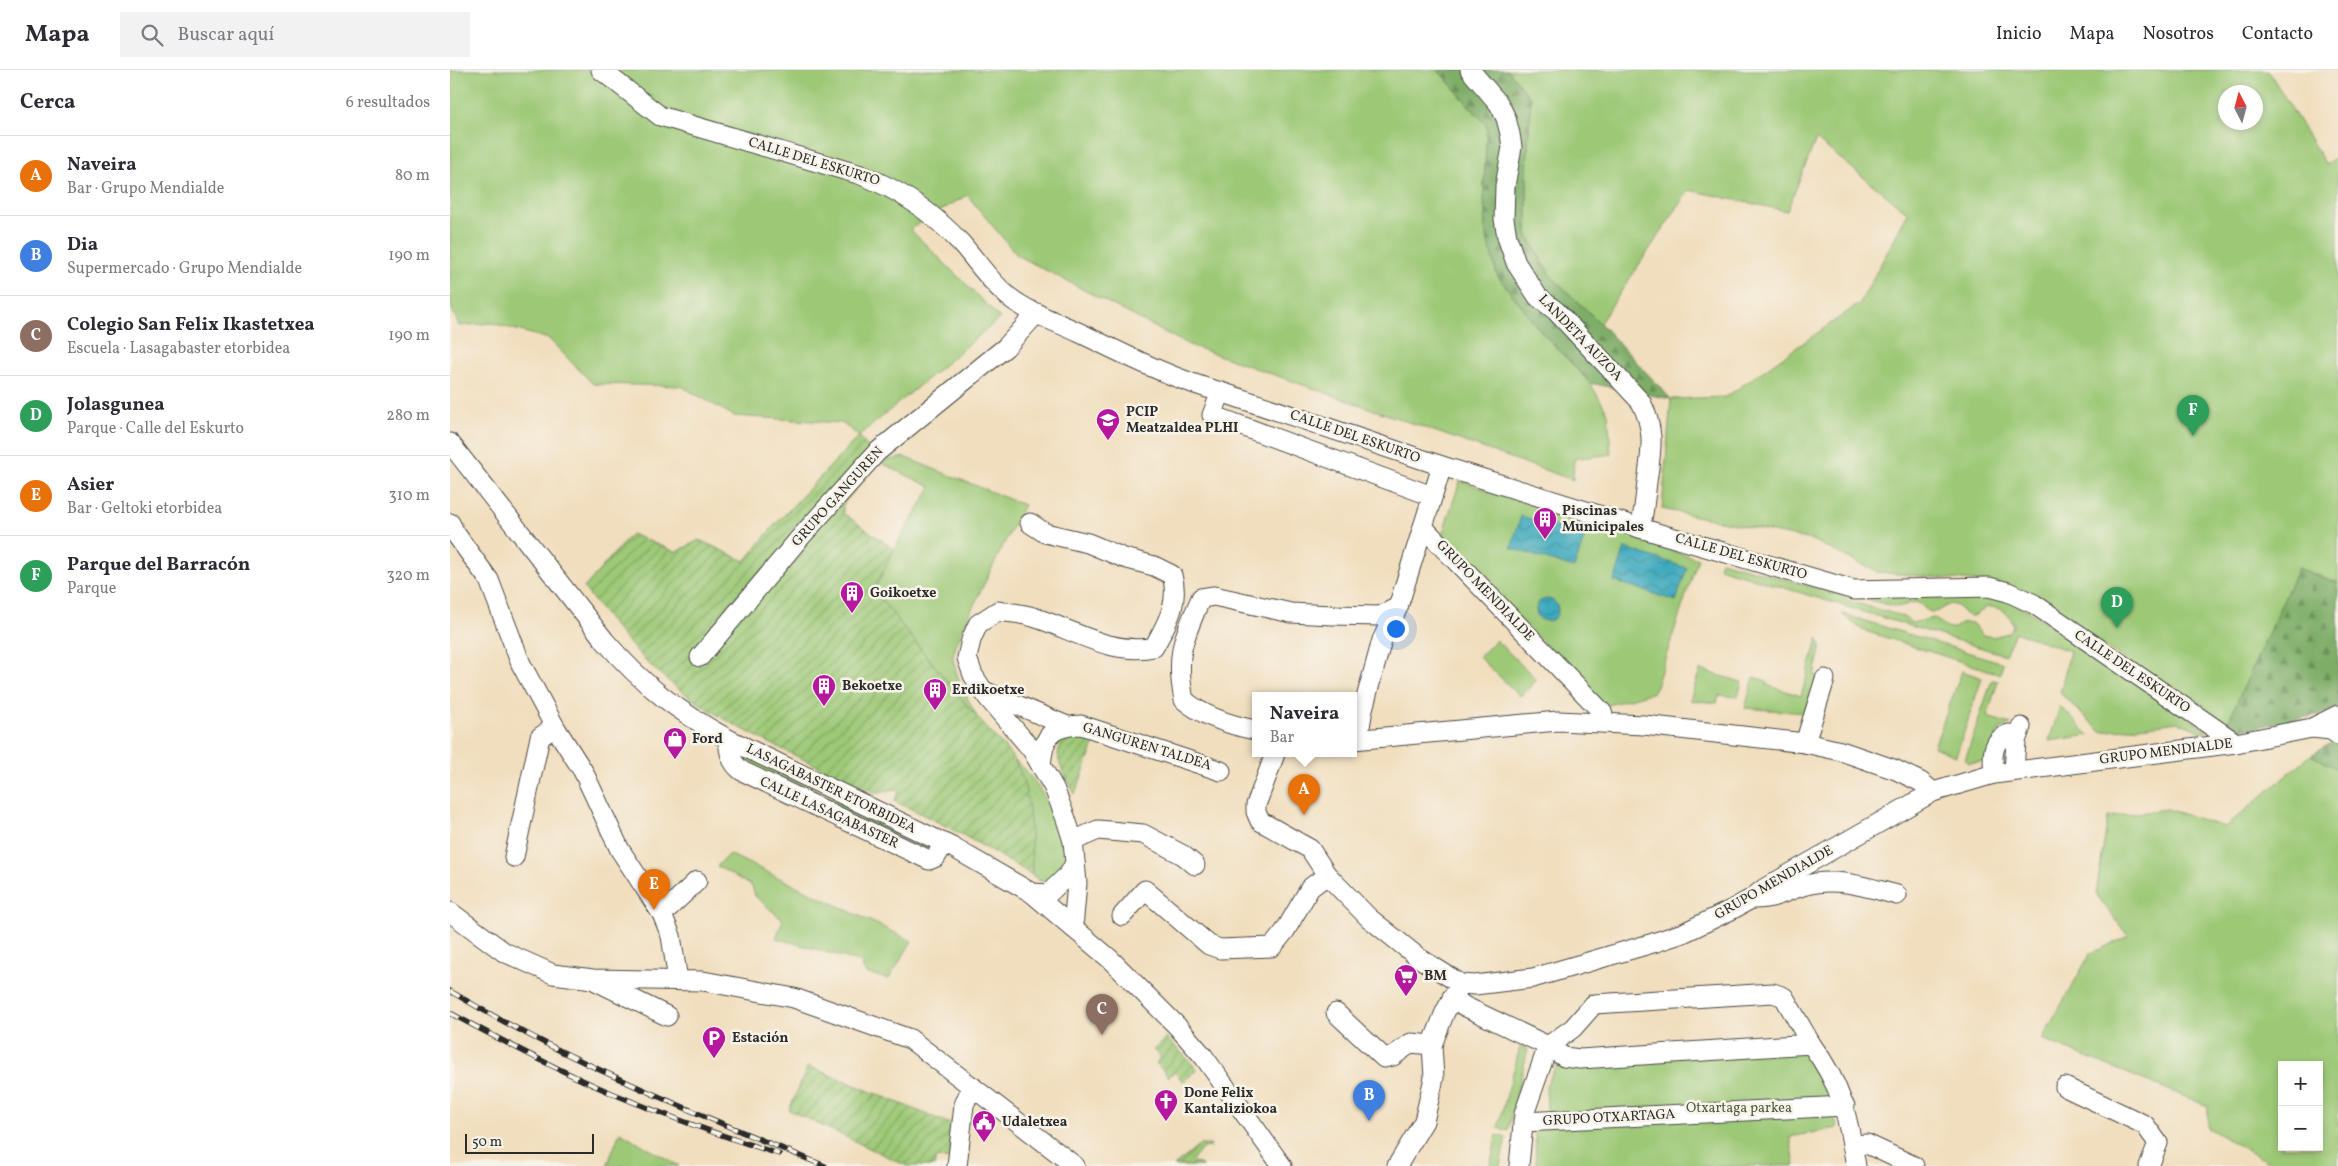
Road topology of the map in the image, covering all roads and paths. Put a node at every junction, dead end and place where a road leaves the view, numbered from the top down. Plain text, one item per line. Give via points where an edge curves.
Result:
1 (601, 70) edge
2 (1470, 70) edge
3 (1037, 313) junction
4 (1221, 392) junction
5 (450, 443) edge
6 (1442, 466) junction
7 (1432, 496) junction
8 (1030, 522) dead end
9 (450, 523) edge
10 (1423, 527) junction
11 (1640, 528) junction
12 (1398, 607) junction
13 (1370, 616) junction
14 (1382, 640) junction
15 (700, 657) dead end
16 (1825, 679) dead end
17 (983, 690) junction
18 (2338, 715) edge
19 (1605, 722) junction
20 (1067, 726) junction
21 (555, 727) junction
22 (2312, 728) junction
23 (1252, 729) edge
24 (1357, 732) edge
25 (2338, 735) edge
26 (1357, 740) edge
27 (1805, 743) junction
28 (2236, 743) junction
29 (1274, 757) edge
30 (1041, 766) junction
31 (1221, 771) dead end
32 (2014, 771) junction
33 (1994, 774) junction
34 (1933, 792) junction
35 (1073, 841) junction
36 (514, 857) dead end
37 (1076, 863) junction
38 (1195, 866) dead end
39 (1327, 875) junction
40 (697, 881) dead end
41 (1032, 893) junction
42 (1897, 895) dead end
43 (1751, 899) junction
44 (450, 912) edge
45 (662, 914) junction
46 (1122, 916) dead end
47 (1073, 928) junction
48 (593, 980) junction
49 (678, 980) junction
50 (1457, 991) junction
51 (1336, 1013) dead end
52 (667, 1016) dead end
53 (1432, 1044) junction
54 (1810, 1044) junction
55 (1548, 1046) junction
56 (972, 1086) junction
57 (2065, 1087) dead end
58 (1844, 1106) junction
59 (1523, 1122) junction
60 (1852, 1145) junction
61 (957, 1166) edge
62 (1075, 1166) edge
63 (1282, 1166) edge
64 (1397, 1166) edge
65 (1519, 1166) edge
66 (1856, 1166) edge
67 (1914, 1166) edge
68 (2149, 1166) edge

1 - 3 street, CALLE DEL ESKURTO via 660,116 861,175 909,197 933,215 1011,299
2 - 11 street, LANDETA AUZOA via 1499,104 1510,134 1512,147 1505,186 1504,219 1516,263 1538,297 1556,311 1642,402 1648,416 1652,434 1651,459
3 - 4 street, CALLE DEL ESKURTO via 1189,384
3 - 15 street, GRUPO GANGUREN via 1006,347 877,452
4 - 6 street, CALLE DEL ESKURTO
4 - 7 street, CALLE DEL ESKURTO via 1212,415
5 - 41 street, LASAGABASTER ETORBIDEA via 578,609 632,672 661,698 728,739 944,843
6 - 7 street, GRUPO MENDIALDE
6 - 11 street, CALLE DEL ESKURTO
7 - 10 street, GRUPO MENDIALDE
8 - 17 street via 1045,533 1088,543 1172,575 1175,588 1173,612 1154,647 1138,650 1108,645 1032,616 998,611 978,624 967,658
9 - 21 street via 489,580 521,664
10 - 12 street, GRUPO MENDIALDE
10 - 19 street, GRUPO MENDIALDE via 1602,712
11 - 28 street, CALLE DEL ESKURTO via 1854,590 1988,587 2008,592 2034,604
12 - 13 street via 1380,616
12 - 14 street, GRUPO MENDIALDE
13 - 14 street via 1379,628
13 - 23 street via 1291,613 1214,596 1201,598 1181,649 1179,677 1184,700 1196,710
14 - 24 street, GRUPO MENDIALDE
16 - 27 street
17 - 20 street
17 - 30 street via 1032,750
18 - 22 street
19 - 26 street, GRUPO MENDIALDE via 1558,720
19 - 27 street, GRUPO MENDIALDE
20 - 30 street, GANGUREN TALDEA via 1052,731 1043,743
20 - 31 street, GANGUREN TALDEA via 1081,725
21 - 36 street via 540,737
21 - 45 street via 583,771 620,850
22 - 25 street via 2331,730
22 - 28 street, GRUPO MENDIALDE
27 - 34 street, GRUPO MENDIALDE via 1896,770
28 - 32 street, GRUPO MENDIALDE
29 - 39 street via 1256,806 1257,817 1267,826 1310,849
30 - 35 street via 1054,788
32 - 33 street, GRUPO MENDIALDE
32 - 33 street via 2015,730 1998,739 1995,745
33 - 34 street, GRUPO MENDIALDE
34 - 43 street, GRUPO MENDIALDE
35 - 37 street
35 - 38 street via 1098,830 1144,834 1183,855
37 - 41 street via 1070,874 1048,894
37 - 47 street
39 - 46 street via 1310,888 1272,947 1220,949 1198,942 1145,890
39 - 50 street via 1369,918
40 - 45 street
41 - 47 street, LASAGABASTER ETORBIDEA
42 - 43 street via 1848,882 1821,882 1767,900
43 - 50 street, GRUPO MENDIALDE via 1683,933 1538,977 1475,985
44 - 48 street via 504,952 553,974
45 - 49 street via 671,936
47 - 63 street, LASAGABASTER ETORBIDEA via 1164,1012 1204,1057
48 - 49 street
48 - 52 street
49 - 56 street via 703,981 794,998 910,1039
50 - 53 street
50 - 55 street via 1464,1006
51 - 53 street via 1384,1058 1393,1056 1411,1043
53 - 64 street via 1434,1078 1424,1121
54 - 55 street via 1580,1059 1564,1057
54 - 55 street via 1784,997 1773,993 1594,1004 1573,1028
54 - 58 street via 1828,1068
55 - 59 street, GRUPO OTXARTAGA
56 - 61 street via 964,1105
56 - 62 street
57 - 68 street via 2145,1126 2158,1142
58 - 59 street, GRUPO OTXARTAGA
58 - 60 street
59 - 65 street, GRUPO OTXARTAGA
60 - 66 street
60 - 67 street via 1867,1144

